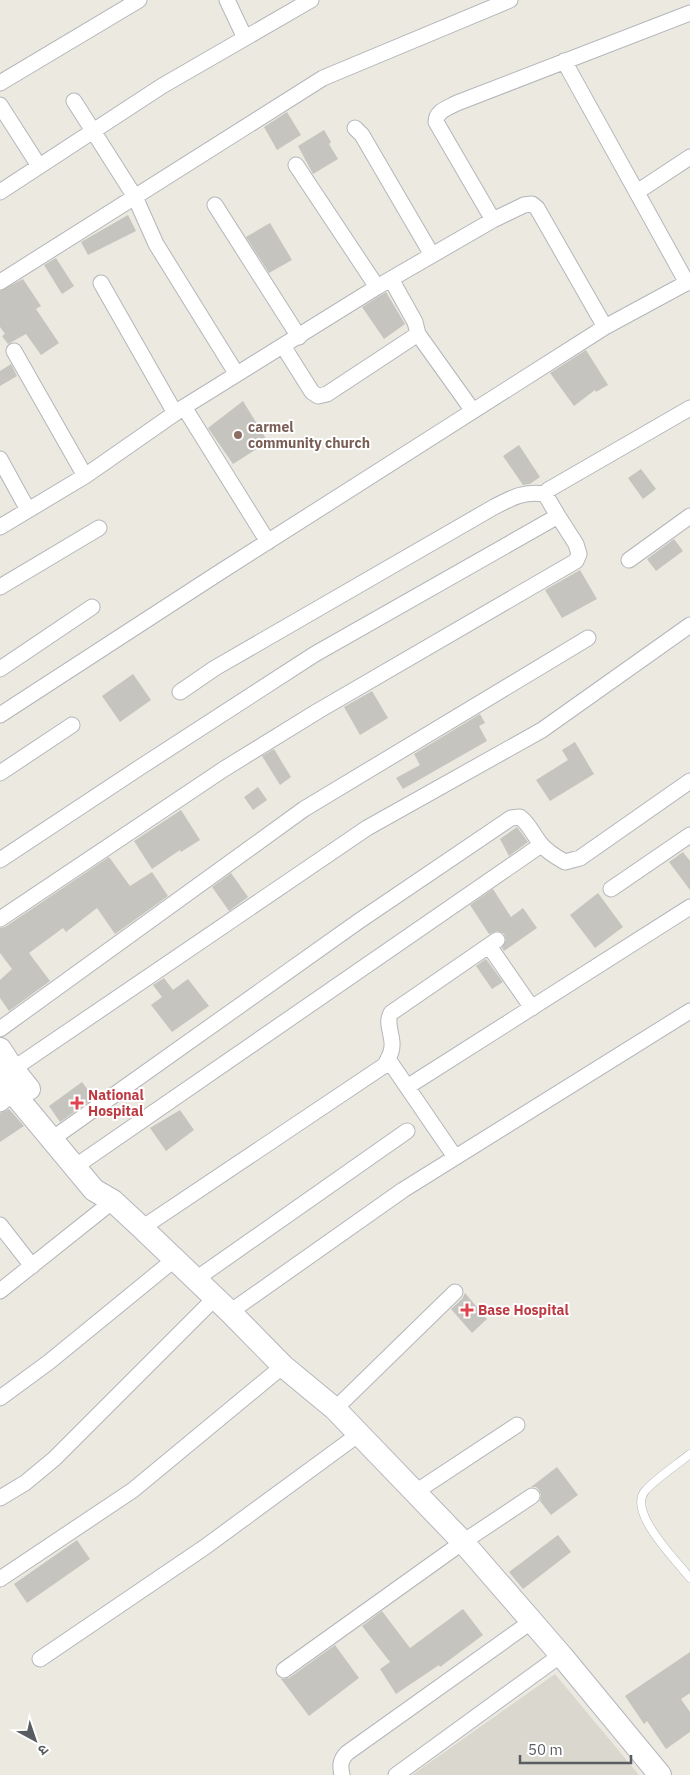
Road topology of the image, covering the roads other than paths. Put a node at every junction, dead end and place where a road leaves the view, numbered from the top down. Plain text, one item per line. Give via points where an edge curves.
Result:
1 (139, 0) edge
2 (227, 0) edge
3 (311, 0) edge
4 (510, 0) edge
5 (690, 13) edge
6 (245, 38) junction
7 (564, 61) junction
8 (0, 83) edge
9 (74, 101) dead end
10 (0, 106) edge
11 (355, 128) dead end
12 (92, 131) junction
13 (690, 157) edge
14 (296, 165) dead end
15 (39, 166) junction
16 (0, 192) edge
17 (637, 192) junction
18 (135, 197) junction
19 (214, 205) dead end
20 (493, 220) junction
21 (432, 255) junction
22 (391, 279) junction
23 (0, 282) edge
24 (689, 282) edge
25 (101, 283) dead end
26 (377, 287) junction
27 (605, 327) junction
28 (418, 334) junction
29 (299, 337) junction
30 (283, 346) junction
31 (14, 350) dead end
32 (236, 374) junction
33 (690, 408) edge
34 (180, 410) junction
35 (473, 411) junction
36 (0, 459) edge
37 (85, 476) junction
38 (545, 494) junction
39 (28, 510) junction
40 (558, 516) junction
41 (690, 516) edge
42 (0, 527) edge
43 (99, 528) dead end
44 (268, 542) junction
45 (629, 560) dead end
46 (0, 587) edge
47 (92, 607) dead end
48 (690, 625) edge
49 (588, 638) dead end
50 (0, 669) edge
51 (180, 692) dead end
52 (0, 716) edge
53 (72, 725) dead end
54 (0, 773) edge
55 (690, 783) edge
56 (690, 835) edge
57 (541, 845) junction
58 (0, 860) edge
59 (611, 889) dead end
60 (690, 907) edge
61 (0, 919) edge
62 (532, 1008) junction
63 (690, 1011) edge
64 (0, 1029) edge
65 (0, 1049) edge
66 (388, 1059) junction
67 (7, 1086) edge
68 (407, 1087) junction
69 (407, 1131) dead end
70 (58, 1135) junction
71 (455, 1158) junction
72 (81, 1161) junction
73 (113, 1202) junction
74 (0, 1226) edge
75 (142, 1228) junction
76 (175, 1259) junction
77 (32, 1266) junction
78 (196, 1279) junction
79 (0, 1291) edge
80 (455, 1292) dead end
81 (223, 1305) junction
82 (283, 1366) junction
83 (0, 1398) edge
84 (335, 1409) junction
85 (517, 1425) dead end
86 (359, 1434) junction
87 (690, 1454) edge
88 (414, 1493) junction
89 (532, 1496) dead end
90 (0, 1498) edge
91 (463, 1542) junction
92 (690, 1578) edge
93 (0, 1579) edge
94 (532, 1621) junction
95 (561, 1655) junction
96 (40, 1660) dead end
97 (284, 1670) dead end
98 (342, 1775) edge
99 (396, 1775) edge
100 (660, 1775) edge

1 - 8 street
2 - 6 street
3 - 6 street
4 - 18 street via 322,78
5 - 7 street
6 - 12 street
7 - 17 street
7 - 20 street via 457,103 436,116 436,122
9 - 12 street
10 - 15 street
11 - 21 street
12 - 15 street
12 - 18 street
13 - 17 street
14 - 26 street
15 - 16 street
17 - 24 street
18 - 23 street
18 - 32 street via 156,244
19 - 29 street
20 - 21 street
20 - 27 street via 524,204 535,205
21 - 22 street
22 - 26 street
22 - 28 street via 415,322
24 - 27 street
25 - 34 street
26 - 29 street
27 - 35 street
28 - 30 street via 327,394 318,396 312,392
28 - 35 street
29 - 30 street
30 - 32 street
31 - 37 street
32 - 34 street
33 - 38 street
34 - 37 street
34 - 44 street
35 - 44 street
36 - 39 street
37 - 39 street
38 - 40 street
38 - 51 street via 531,492 514,496 215,668
39 - 42 street
40 - 58 street via 315,654
40 - 61 street via 576,544 579,554 576,561 232,764
41 - 45 street
43 - 46 street
44 - 52 street
47 - 50 street
48 - 67 street via 542,730 366,828
49 - 64 street via 304,809
53 - 54 street
55 - 57 street via 580,858 565,862
56 - 59 street
57 - 70 street via 525,821 520,817 511,818 359,921
57 - 72 street
60 - 62 street
62 - 66 street via 493,943 391,1013 388,1018 393,1045
62 - 68 street
63 - 71 street
65 - 67 street
66 - 68 street
66 - 75 street via 380,1068
67 - 70 street
68 - 71 street
69 - 78 street
70 - 72 street
71 - 81 street
72 - 73 street via 104,1179
73 - 75 street
73 - 77 street
74 - 77 street
75 - 76 street
76 - 78 street
76 - 83 street
77 - 79 street
78 - 81 street
80 - 84 street
81 - 82 street
81 - 90 street via 54,1459
82 - 84 street
82 - 93 street via 133,1490
84 - 86 street
85 - 88 street
86 - 88 street
86 - 96 street via 205,1547
87 - 92 lane via 644,1491 640,1500 653,1532
88 - 91 street
89 - 91 street
91 - 94 street
91 - 97 street
94 - 95 street
94 - 98 street via 347,1753 342,1758
95 - 99 street
95 - 100 street

